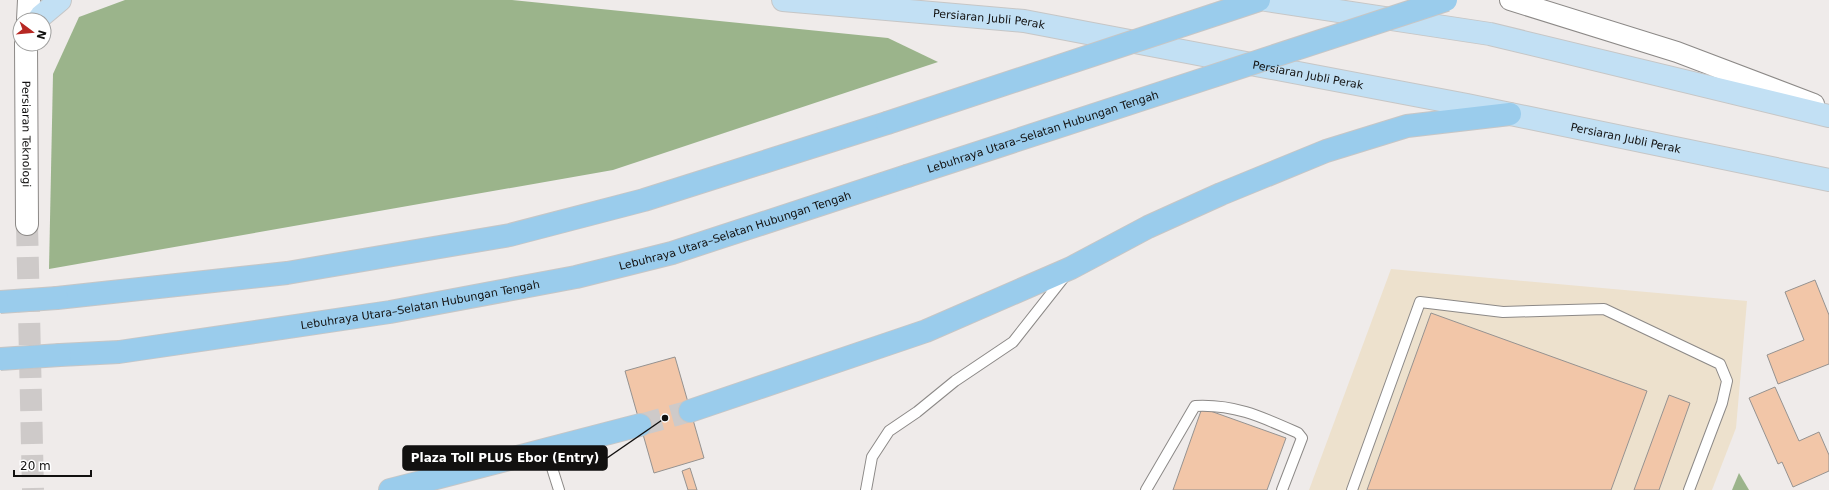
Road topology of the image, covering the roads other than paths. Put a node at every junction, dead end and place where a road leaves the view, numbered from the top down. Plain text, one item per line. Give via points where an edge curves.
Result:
1 (29, 0) edge
2 (60, 0) edge
3 (783, 0) edge
4 (1259, 0) edge
5 (1266, 0) edge
6 (1446, 0) edge
7 (1510, 0) edge
8 (28, 12) edge
9 (47, 12) edge
10 (26, 52) edge
11 (1829, 110) edge
12 (1510, 114) junction
13 (1829, 116) edge
14 (1829, 180) edge
15 (26, 224) tunnel mouth
16 (1071, 268) junction
17 (0, 302) edge
18 (0, 359) edge
19 (690, 411) tunnel mouth
20 (640, 425) tunnel mouth
21 (546, 449) junction
22 (426, 486) edge
23 (390, 490) edge
24 (559, 490) edge
25 (866, 490) edge
26 (1146, 490) edge
27 (1282, 490) edge
28 (1352, 490) edge
29 (1689, 490) edge

1 - 8 main road
2 - 9 main road
3 - 12 main road, Persiaran Jubli Perak via 1024,21
4 - 17 highway, bridge via 644,200 510,235 287,273
5 - 13 main road via 1490,34
6 - 18 highway, Lebuhraya Utara–Selatan Hubungan Tengah, bridge via 672,254 576,277 390,312 119,352
7 - 11 street via 1677,52
10 - 15 main road, Persiaran Teknologi
12 - 14 main road, Persiaran Jubli Perak
12 - 16 highway via 1407,126 1326,151 1148,227
16 - 19 highway via 926,331
16 - 25 lane via 1013,342 955,381 889,431 872,457
20 - 21 highway
21 - 22 highway
21 - 24 lane
22 - 23 highway
26 - 27 lane via 1195,406 1211,405 1252,413 1298,433 1302,438
28 - 29 lane via 1420,302 1503,312 1604,309 1720,364 1727,381 1722,403

